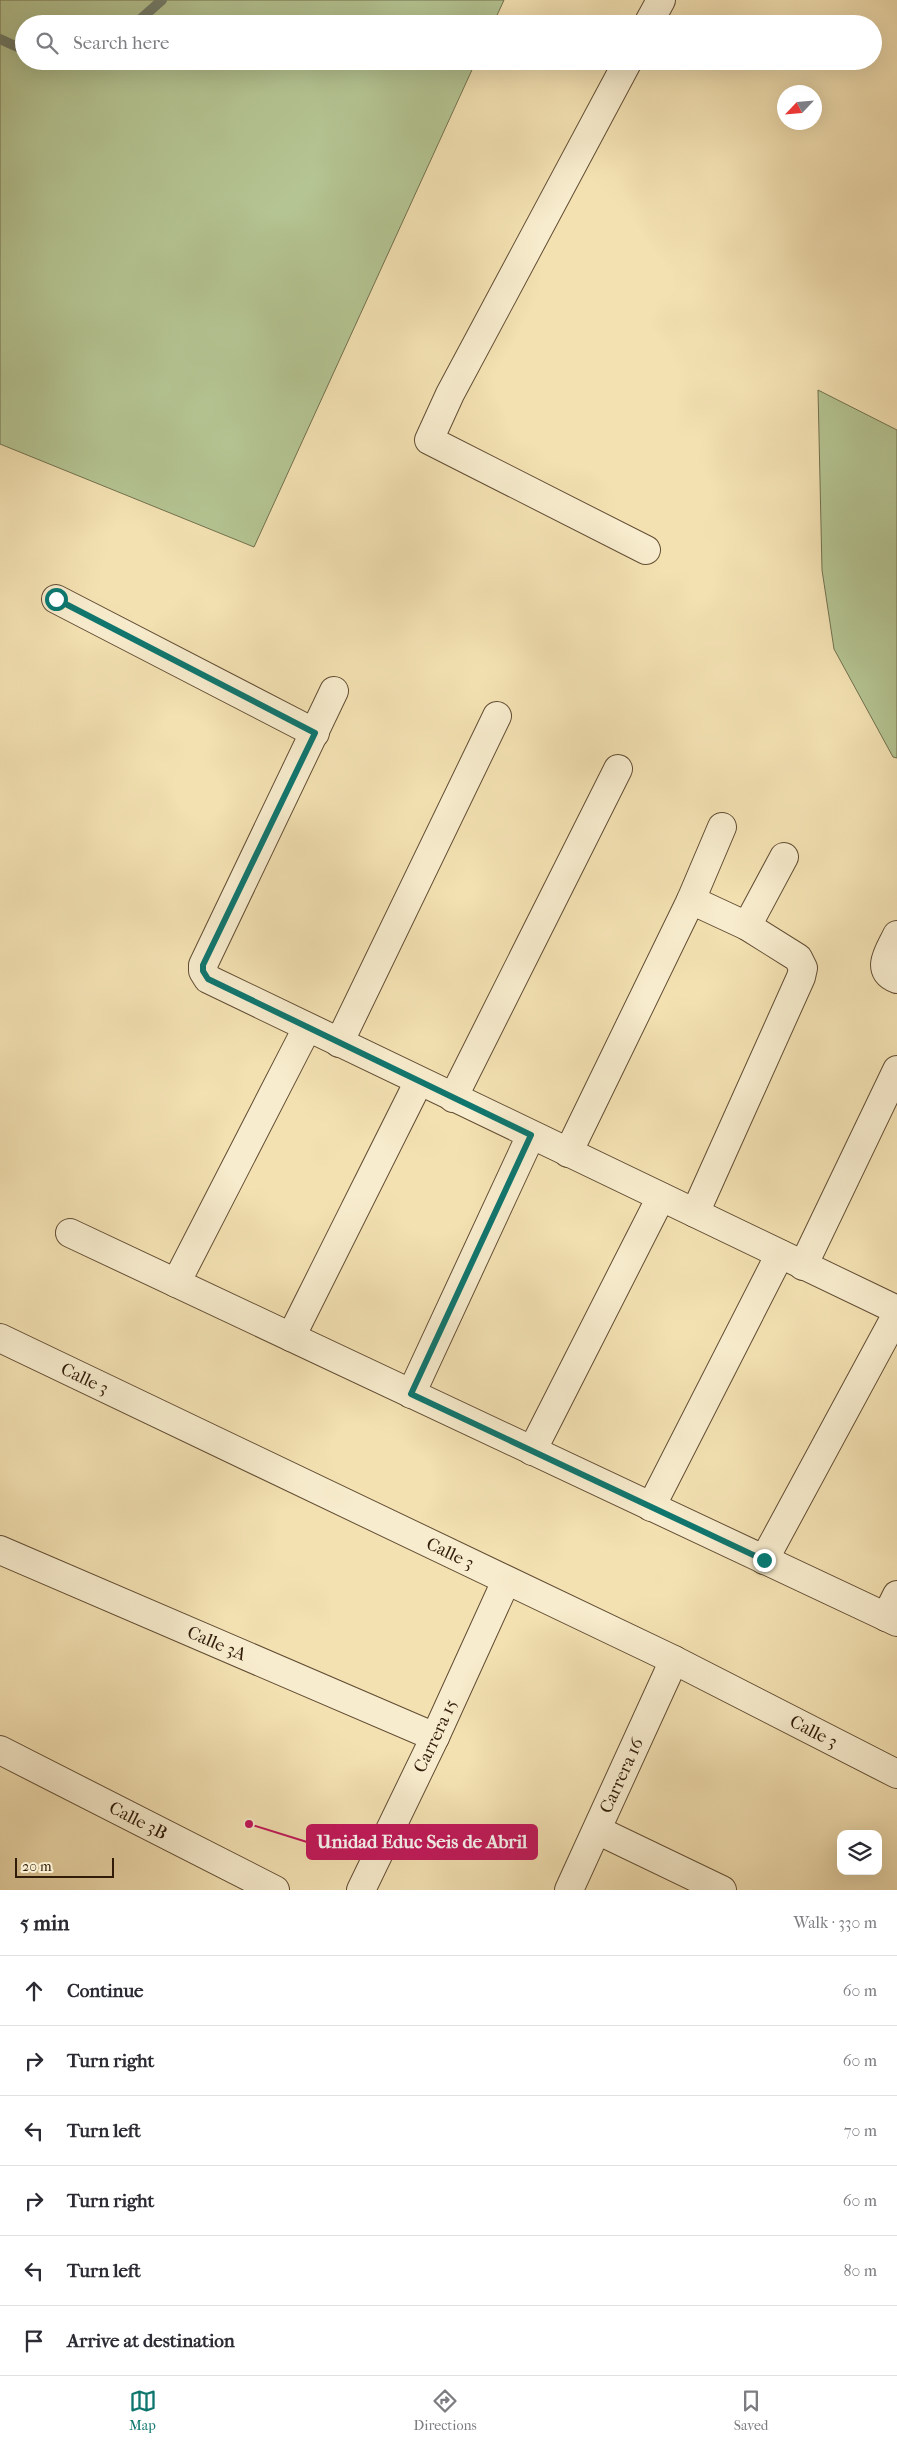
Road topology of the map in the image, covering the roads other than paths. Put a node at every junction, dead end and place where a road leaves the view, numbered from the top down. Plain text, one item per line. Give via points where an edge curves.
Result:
1 (660, 0) edge
2 (652, 15) edge
3 (623, 70) edge
4 (646, 550) dead end
5 (56, 599) dead end
6 (334, 690) dead end
7 (498, 716) dead end
8 (315, 733) junction
9 (618, 769) dead end
10 (722, 828) dead end
11 (784, 858) dead end
12 (691, 900) junction
13 (747, 926) junction
14 (897, 934) edge
15 (897, 979) edge
16 (307, 1028) junction
17 (339, 1043) junction
18 (897, 1070) edge
19 (419, 1081) junction
20 (453, 1098) junction
21 (531, 1135) junction
22 (568, 1153) junction
23 (661, 1197) junction
24 (695, 1213) junction
25 (70, 1233) dead end
26 (791, 1260) junction
27 (176, 1283) junction
28 (897, 1310) edge
29 (897, 1314) edge
30 (291, 1337) junction
31 (0, 1338) edge
32 (411, 1394) junction
33 (532, 1451) junction
34 (651, 1507) junction
35 (0, 1550) edge
36 (764, 1560) junction
37 (506, 1581) junction
38 (893, 1611) edge
39 (674, 1660) junction
40 (435, 1737) junction
41 (0, 1750) edge
42 (897, 1774) edge
43 (597, 1830) junction
44 (275, 1890) edge
45 (361, 1890) edge
46 (569, 1890) edge
47 (722, 1890) edge

1 - 2 street
3 - 4 street via 450,394 429,440
5 - 8 street
6 - 8 street
7 - 17 street
8 - 16 street via 203,965 208,979
9 - 20 street
10 - 12 street
11 - 13 street
12 - 13 street
12 - 22 street
13 - 24 street via 798,958 801,977
14 - 15 street via 884,962 884,970
16 - 17 street
16 - 27 street
17 - 19 street
18 - 26 street
19 - 20 street
19 - 30 street
20 - 21 street
21 - 22 street
21 - 32 street
22 - 23 street
23 - 24 street
23 - 33 street
24 - 26 street
25 - 27 street
26 - 28 street
26 - 34 street
27 - 30 street
29 - 36 street
30 - 32 street
31 - 37 street, Calle 3
32 - 33 street
33 - 34 street
34 - 36 street
35 - 40 street, Calle 3A
36 - 38 street
37 - 39 street, Calle 3
37 - 40 street, Carrera 15
39 - 42 street, Calle 3
39 - 43 street, Carrera 16
40 - 45 street, Carrera 15
41 - 44 street, Calle 3B
43 - 46 street, Carrera 16
43 - 47 street

